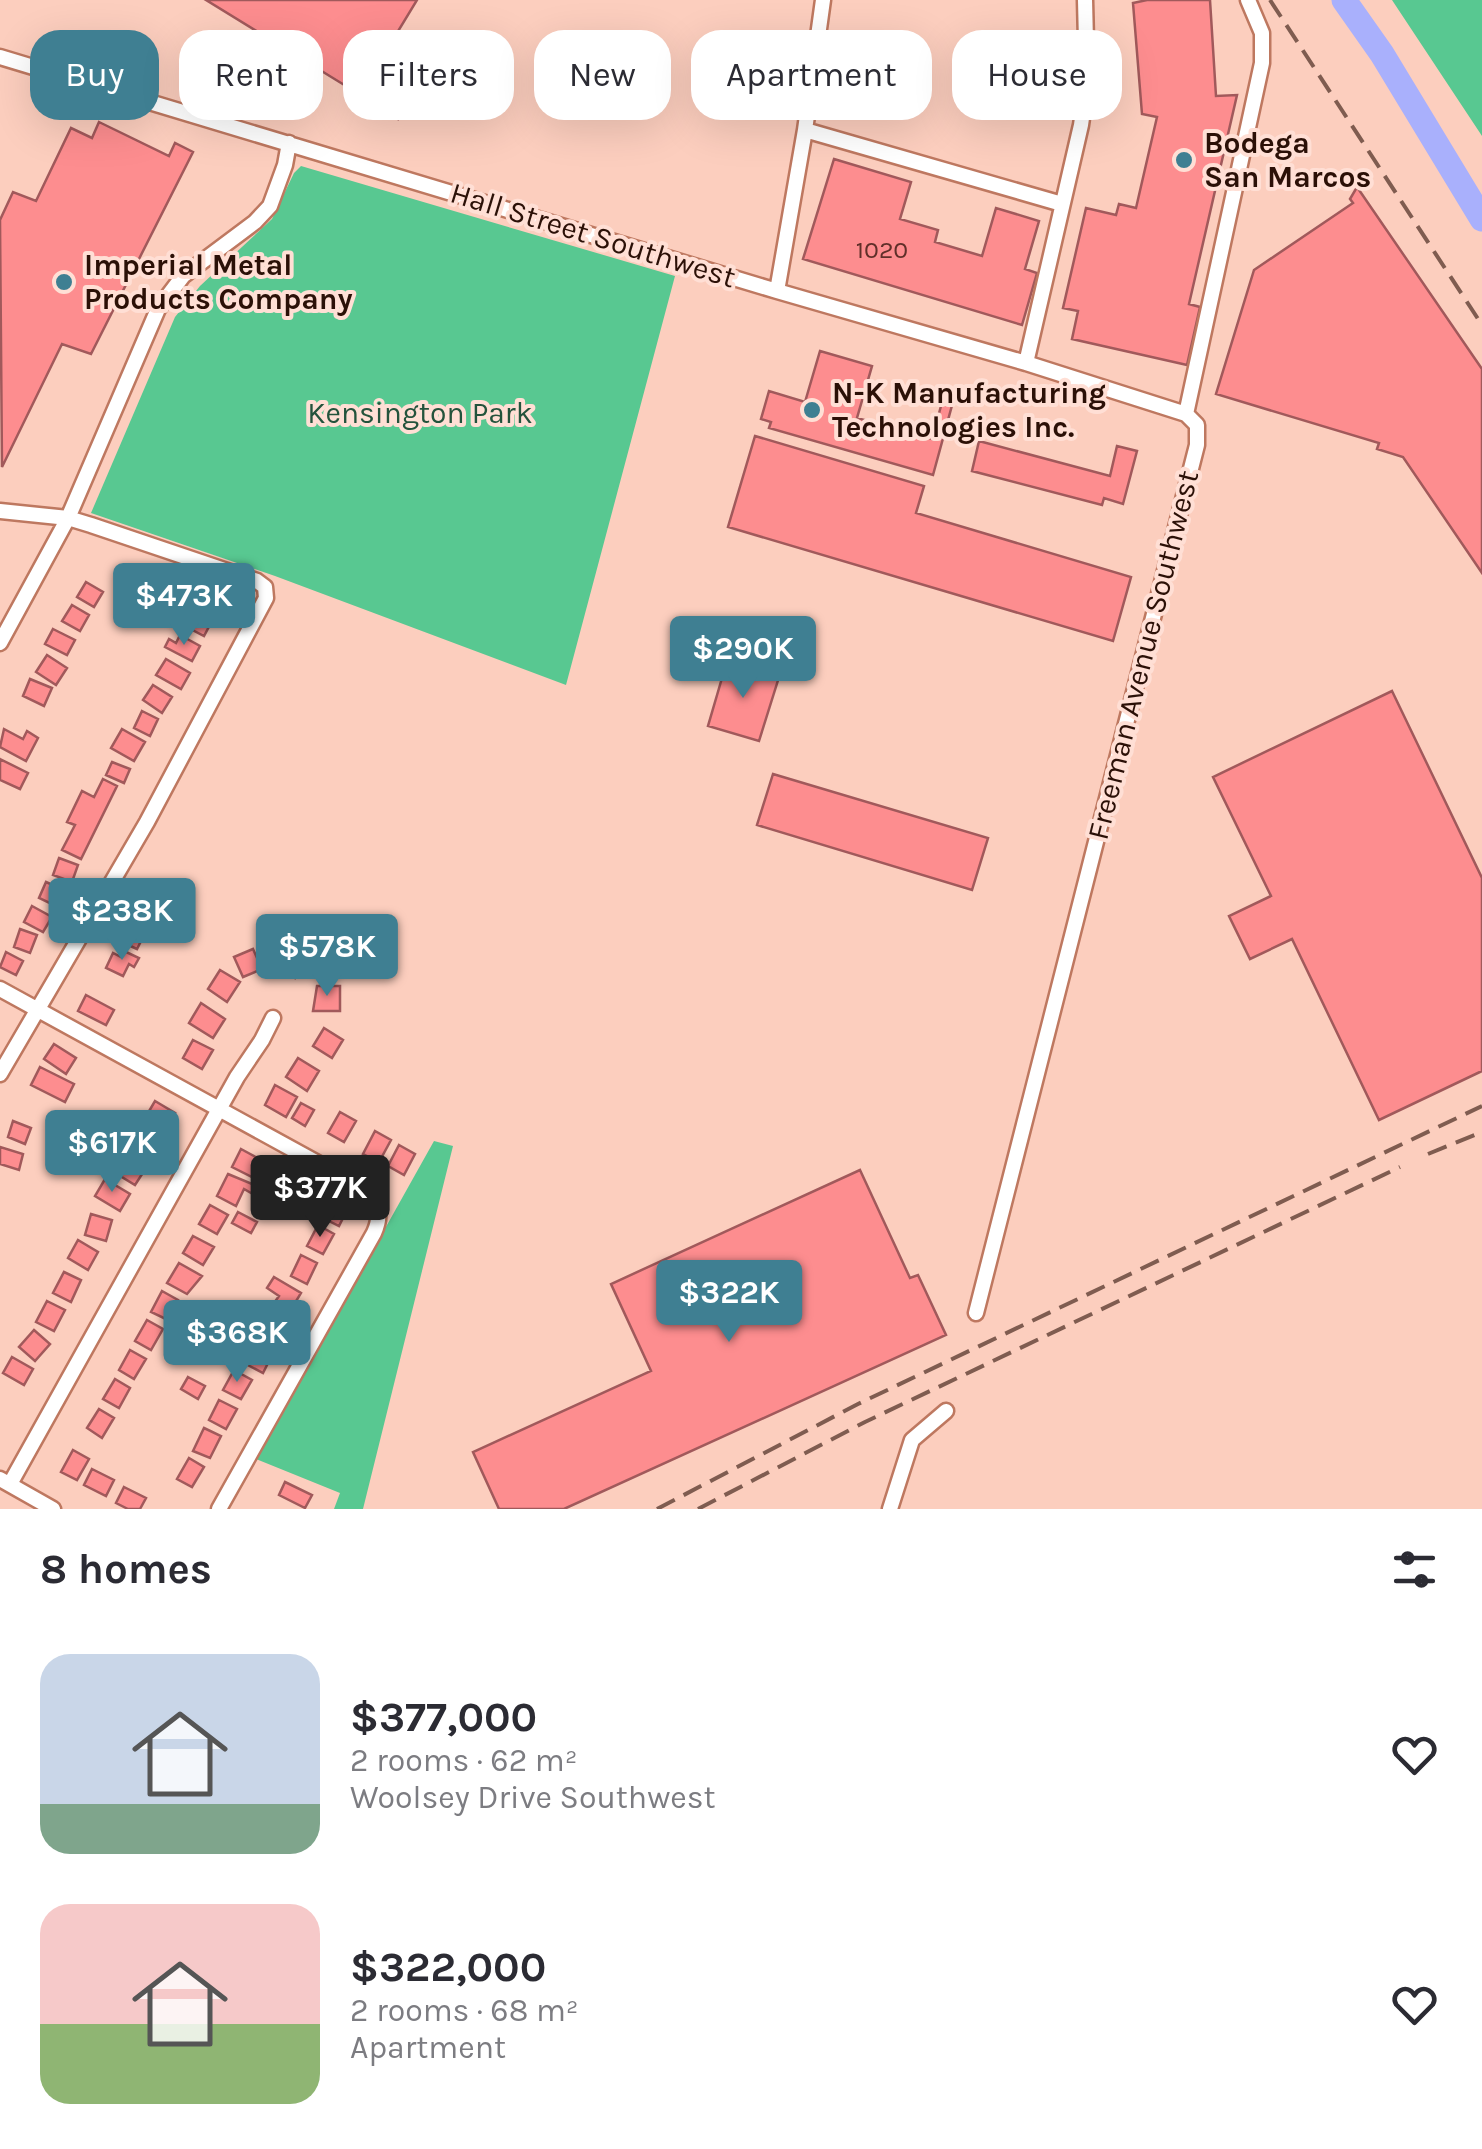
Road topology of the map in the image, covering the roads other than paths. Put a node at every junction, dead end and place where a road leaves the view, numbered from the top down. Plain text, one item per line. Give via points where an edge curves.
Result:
1 (822, 0) edge
2 (1085, 0) edge
3 (1248, 0) edge
4 (0, 56) edge
5 (805, 130) junction
6 (289, 143) junction
7 (1062, 204) junction
8 (777, 291) junction
9 (1026, 362) junction
10 (1186, 414) junction
11 (0, 511) edge
12 (68, 518) junction
13 (0, 643) edge
14 (0, 989) edge
15 (36, 1008) junction
16 (273, 1018) dead end
17 (0, 1074) edge
18 (219, 1108) junction
19 (976, 1313) dead end
20 (946, 1410) dead end
21 (5, 1482) edge
22 (54, 1509) edge
23 (218, 1509) edge
24 (890, 1509) edge

1 - 5 street
2 - 7 street via 1086,84
3 - 10 street, Freeman Avenue Southwest via 1262,33 1262,64
4 - 6 street, Hall Street Southwest
5 - 7 street
5 - 8 street
6 - 8 street, Hall Street Southwest
6 - 12 street via 270,206 183,276 158,309
7 - 9 street
8 - 9 street, Hall Street Southwest
9 - 10 street, Hall Street Southwest
10 - 19 street, Freeman Avenue Southwest via 1197,425 1197,445
11 - 12 street
12 - 13 street
12 - 15 street via 243,576 265,587 266,598 147,822
14 - 15 street
15 - 17 street
15 - 18 street
16 - 18 street
18 - 21 street
18 - 23 street via 354,1182 376,1202 380,1221
20 - 24 street via 912,1440
21 - 22 street

